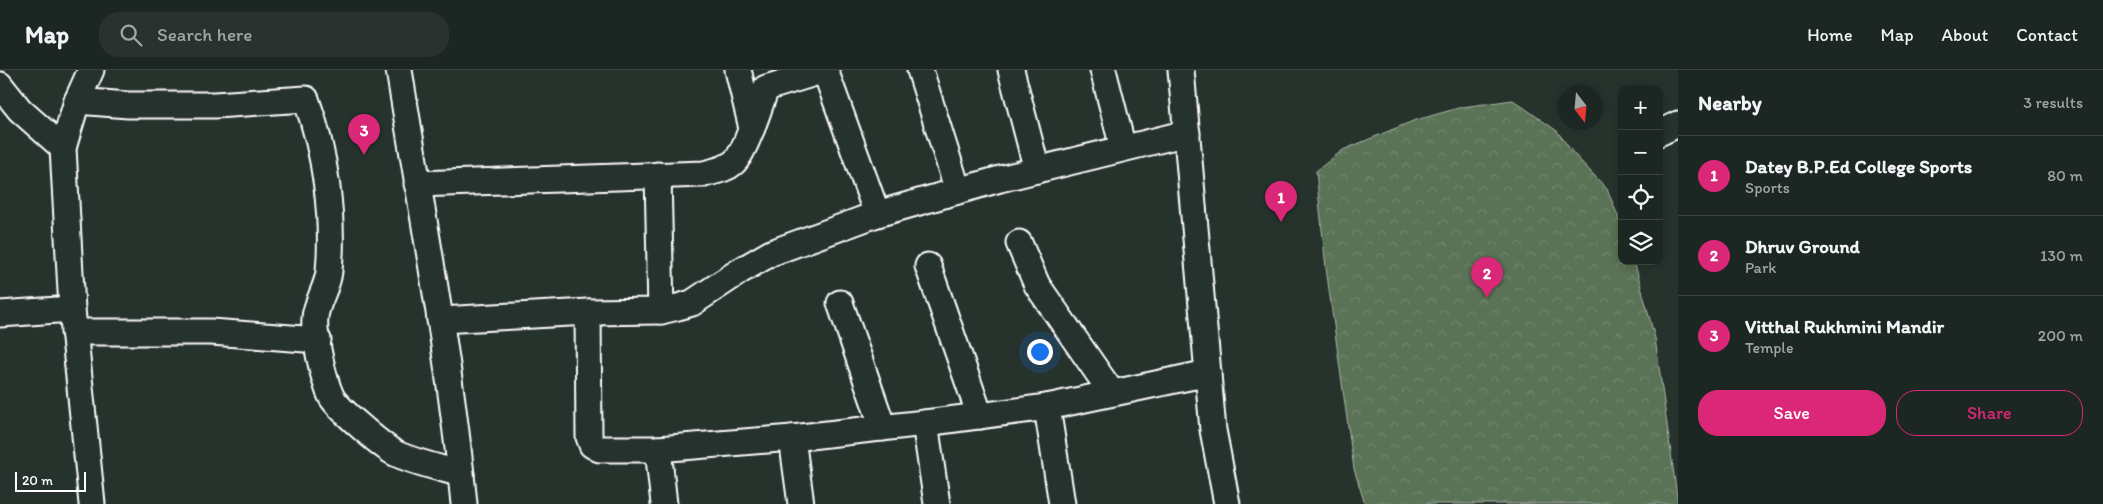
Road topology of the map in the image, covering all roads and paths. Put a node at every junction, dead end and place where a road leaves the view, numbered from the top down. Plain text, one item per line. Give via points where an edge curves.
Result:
1 (92, 70) edge
2 (399, 70) edge
3 (738, 70) edge
4 (825, 70) edge
5 (920, 70) edge
6 (1011, 70) edge
7 (1103, 70) edge
8 (1181, 70) edge
9 (0, 86) edge
10 (77, 101) junction
11 (1678, 124) edge
12 (752, 128) junction
13 (1663, 131) edge
14 (1187, 133) junction
15 (63, 148) junction
16 (1123, 148) junction
17 (1037, 170) junction
18 (658, 175) junction
19 (417, 184) junction
20 (958, 191) junction
21 (877, 214) junction
22 (1019, 243) dead end
23 (928, 266) dead end
24 (840, 303) dead end
25 (661, 311) junction
26 (588, 312) junction
27 (0, 314) edge
28 (440, 320) junction
29 (73, 321) junction
30 (318, 340) junction
31 (1208, 373) junction
32 (1112, 393) junction
33 (1047, 407) junction
34 (980, 416) junction
35 (925, 423) junction
36 (883, 428) junction
37 (792, 438) junction
38 (658, 449) junction
39 (461, 474) junction
40 (92, 504) edge
41 (464, 504) edge
42 (664, 504) edge
43 (801, 504) edge
44 (937, 504) edge
45 (1062, 504) edge
46 (1227, 504) edge

1 - 10 street
2 - 19 street
3 - 12 street
4 - 12 street via 766,88
4 - 21 street
5 - 20 street
6 - 17 street
7 - 16 street
8 - 14 street
9 - 15 street via 20,110
10 - 15 street
10 - 30 street via 128,105 215,105 306,99 317,128 329,214 329,272 315,318
11 - 13 street
12 - 18 street via 735,162 723,169 704,174
14 - 16 street
14 - 31 street
15 - 29 street
16 - 17 street
17 - 20 street
18 - 19 street
18 - 25 street
19 - 28 street
20 - 21 street
21 - 25 street via 771,253 692,302
22 - 32 street via 1037,285
23 - 34 street
24 - 36 street
25 - 26 street
26 - 28 street
26 - 38 street via 589,437 592,445 599,449
27 - 29 street
28 - 39 street
29 - 30 street
29 - 40 street
30 - 39 street via 320,361 332,397 363,428 394,453
31 - 32 street
31 - 46 street via 1213,430
32 - 33 street
33 - 34 street
33 - 45 street
34 - 35 street
35 - 36 street
35 - 44 street
36 - 37 street
37 - 38 street
37 - 43 street
38 - 42 street
39 - 41 street

